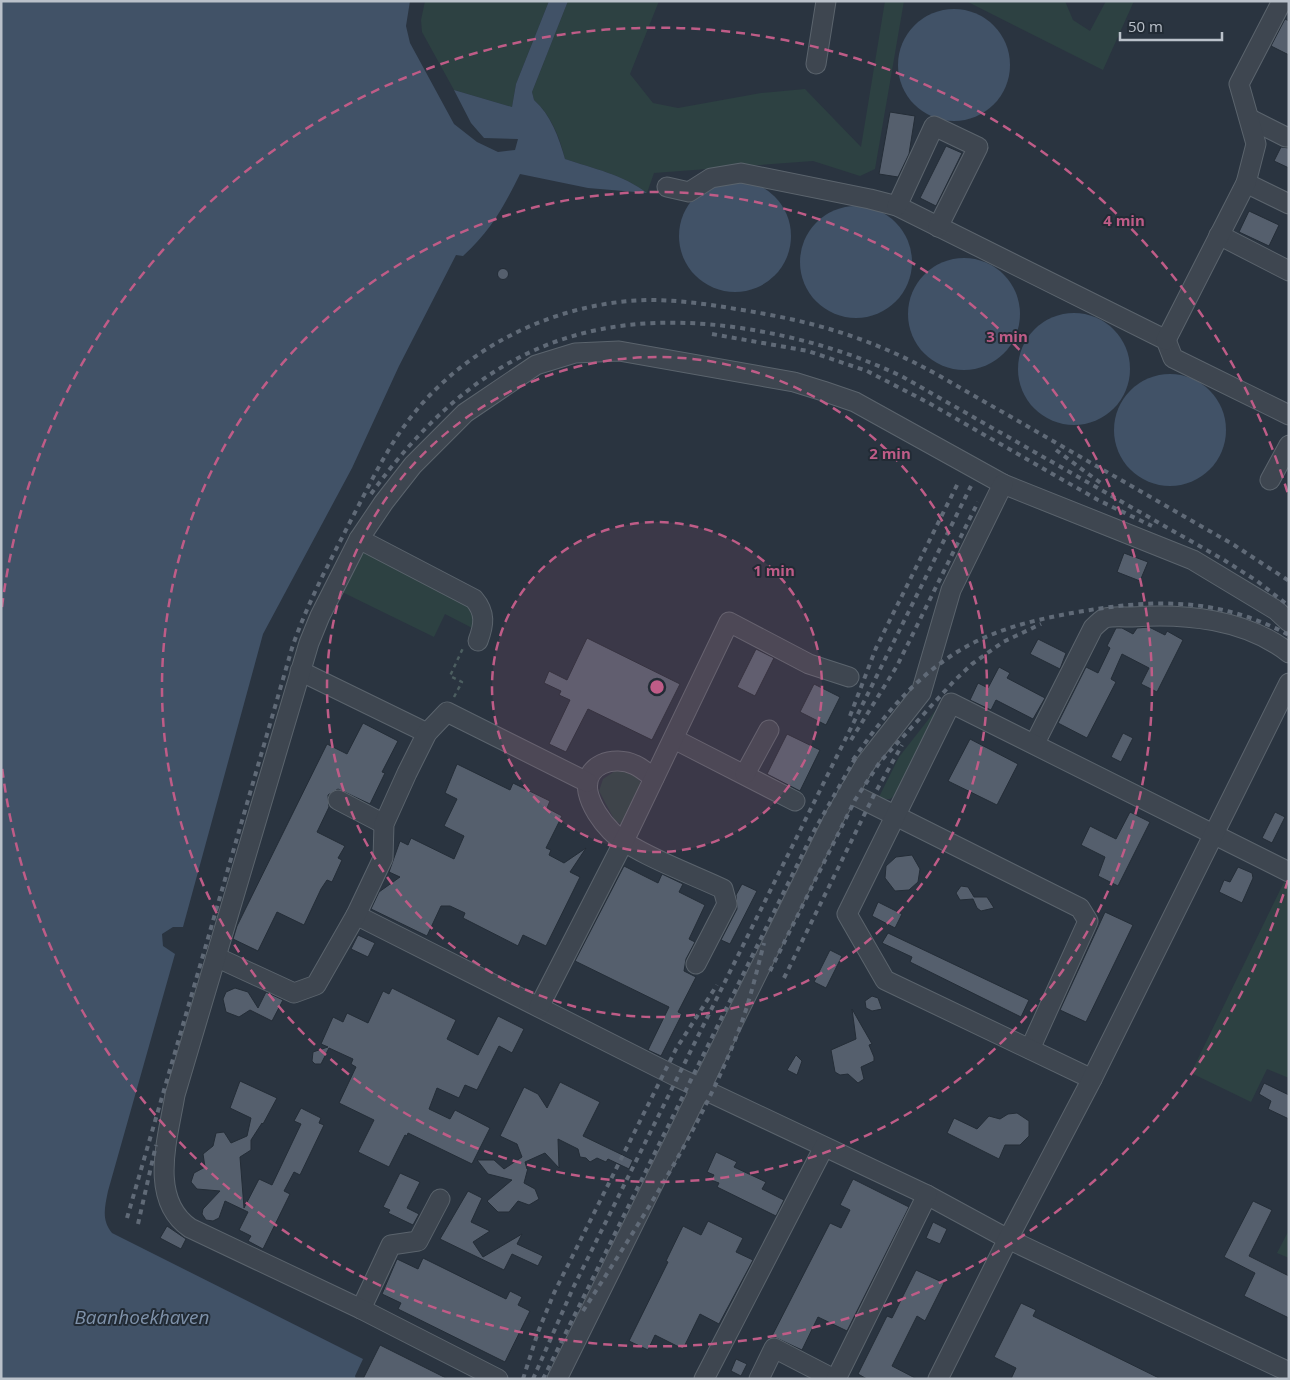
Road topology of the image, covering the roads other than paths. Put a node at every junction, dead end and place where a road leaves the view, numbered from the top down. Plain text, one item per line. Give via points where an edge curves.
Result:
1 (826, 1) edge
2 (1282, 1) edge
3 (816, 64) dead end
4 (1250, 119) junction
5 (1286, 137) dead end
6 (1246, 183) junction
7 (667, 187) dead end
8 (1289, 204) edge
9 (897, 206) junction
10 (938, 227) junction
11 (1219, 236) junction
12 (1289, 271) edge
13 (1166, 340) junction
14 (1289, 415) edge
15 (1289, 445) edge
16 (1270, 480) dead end
17 (1003, 484) junction
18 (359, 539) junction
19 (1289, 622) edge
20 (478, 641) road end
21 (1289, 653) edge
22 (300, 671) junction
23 (849, 677) dead end
24 (1289, 683) edge
25 (769, 730) dead end
26 (427, 733) junction
27 (674, 739) junction
28 (1035, 743) junction
29 (745, 774) junction
30 (654, 778) junction
31 (588, 782) junction
32 (848, 792) junction
33 (338, 800) dead end
34 (795, 801) dead end
35 (896, 816) junction
36 (384, 824) junction
37 (1214, 834) junction
38 (623, 842) junction
39 (1289, 872) edge
40 (356, 915) junction
41 (216, 958) junction
42 (696, 964) dead end
43 (539, 1007) junction
44 (1030, 1049) junction
45 (1092, 1079) junction
46 (700, 1086) junction
47 (824, 1147) junction
48 (927, 1195) junction
49 (440, 1199) dead end
50 (1008, 1239) junction
51 (361, 1309) junction
52 (1289, 1372) edge
53 (498, 1379) edge
54 (556, 1379) edge
55 (704, 1379) edge
56 (759, 1379) edge
57 (835, 1379) edge
58 (938, 1379) edge

1 - 3 lane
2 - 4 lane via 1239,84
4 - 5 lane
4 - 6 lane via 1256,144
6 - 8 lane
6 - 11 lane
7 - 9 lane via 689,192 711,178 741,173
9 - 10 lane
9 - 10 lane via 934,126 978,147
10 - 13 lane
11 - 12 lane
11 - 13 lane
13 - 14 lane via 1173,358
15 - 16 lane
17 - 18 lane via 855,402 794,382 618,351 575,353 536,365 465,412 412,465
17 - 19 lane via 1193,560 1276,610
17 - 32 lane via 952,590 921,693 866,763
18 - 20 lane via 474,599 483,617
18 - 22 lane via 320,616
21 - 28 lane via 1259,636 1192,617 1105,618 1093,628
22 - 26 lane
22 - 41 lane
23 - 27 lane via 809,664 729,622
24 - 37 lane
25 - 29 lane
26 - 31 lane via 447,712
26 - 36 lane
27 - 29 lane
27 - 30 lane
28 - 35 lane via 951,703
28 - 37 lane
29 - 34 lane
30 - 31 lane via 636,766 610,761 591,772
30 - 38 lane
31 - 38 lane via 588,792 597,813
32 - 35 lane
32 - 46 lane
33 - 36 lane
35 - 44 lane via 847,914 885,980
35 - 44 lane via 1080,908 1088,921
36 - 40 lane via 383,858
37 - 39 lane
37 - 45 lane
38 - 42 lane via 723,889 728,904
38 - 43 lane
40 - 41 lane via 316,985 294,993
40 - 43 lane
41 - 51 lane via 175,1095 166,1149 165,1193 168,1203 190,1228
43 - 46 lane
44 - 45 lane
45 - 50 lane
46 - 47 lane
46 - 54 lane
47 - 48 lane
47 - 55 lane
48 - 50 lane
48 - 57 lane
49 - 51 lane via 418,1241 391,1245
50 - 52 lane
50 - 58 lane
51 - 53 lane
56 - 57 lane via 774,1348

